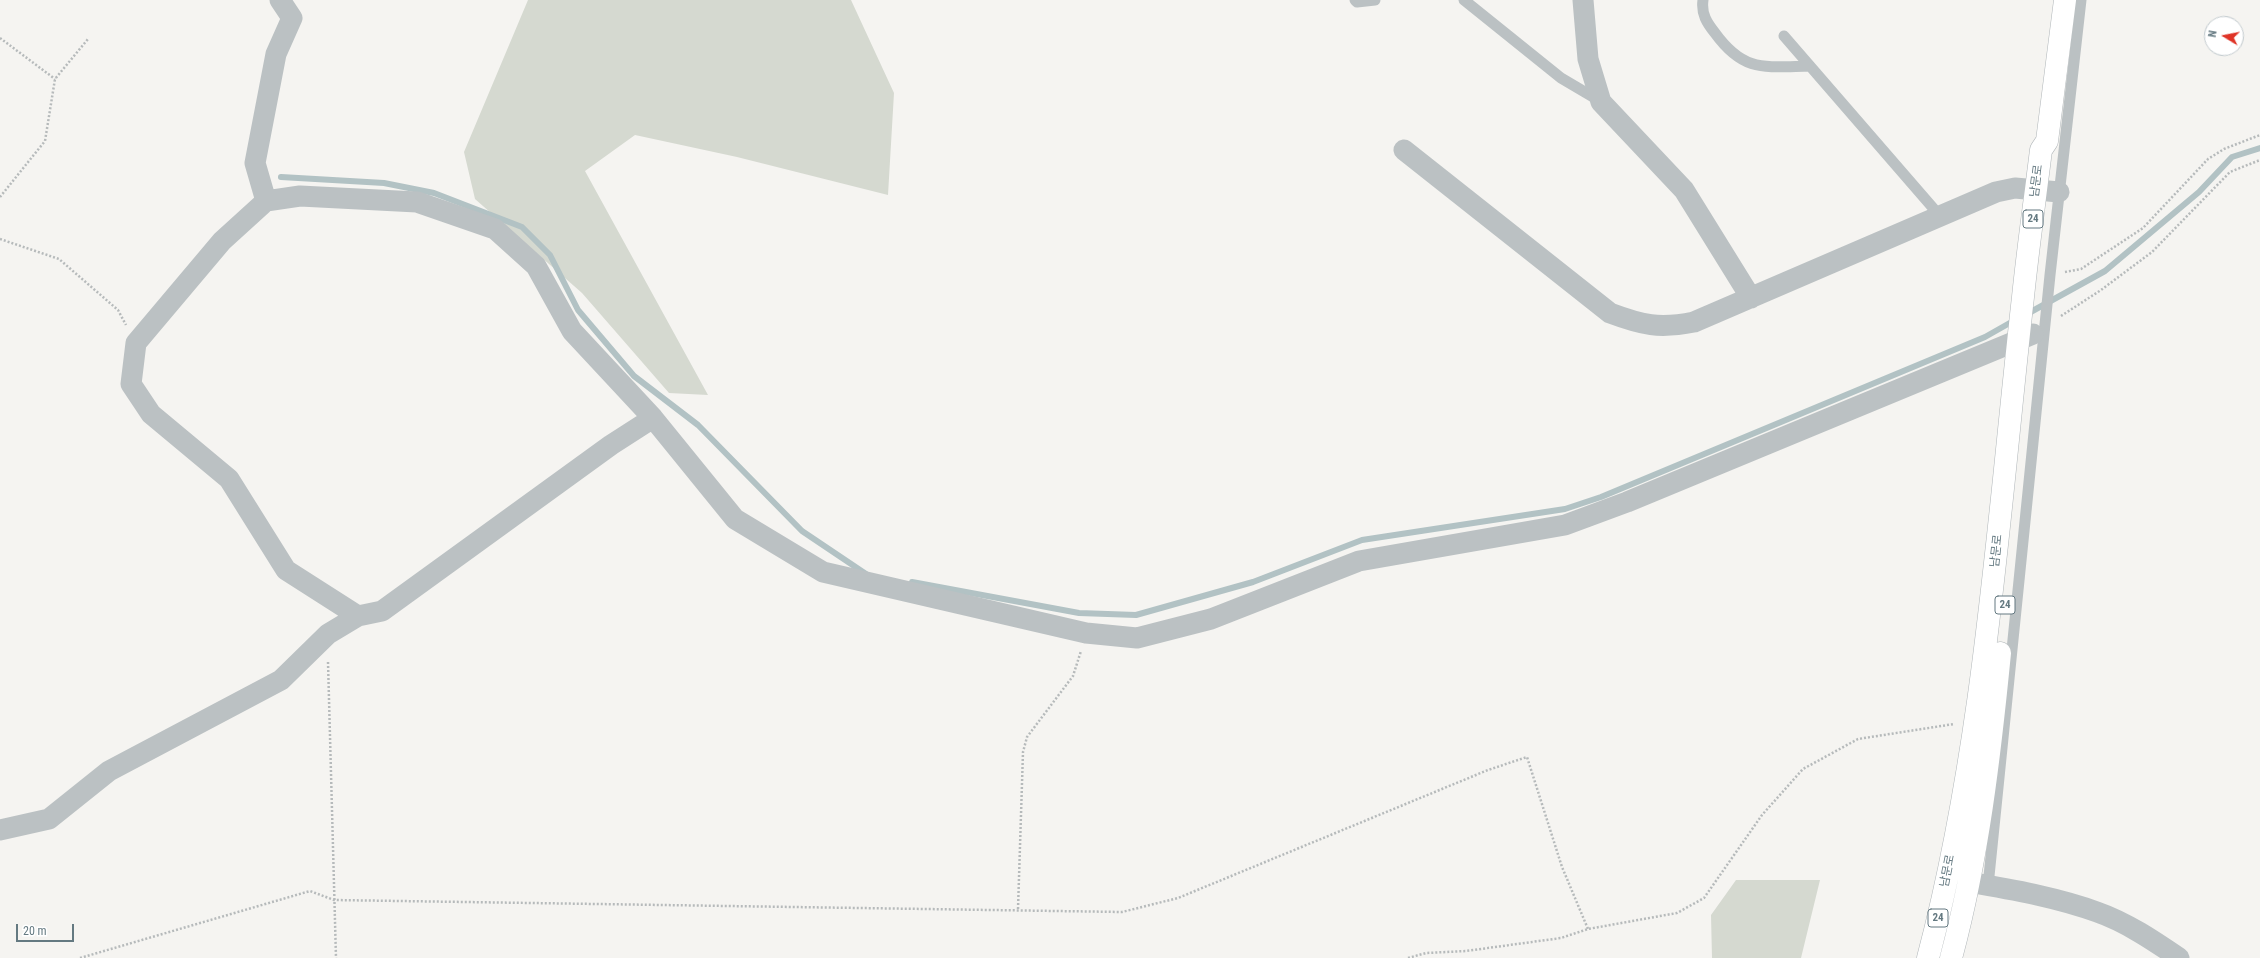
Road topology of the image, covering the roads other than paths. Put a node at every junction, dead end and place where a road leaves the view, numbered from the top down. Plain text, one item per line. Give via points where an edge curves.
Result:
1 (280, 0) edge
2 (1355, 0) edge
3 (1375, 0) edge
4 (1464, 0) edge
5 (1583, 0) edge
6 (1702, 0) edge
7 (2081, 0) edge
8 (2060, 4) edge
9 (1784, 36) dead end
10 (1810, 66) junction
11 (1601, 102) junction
12 (1404, 150) dead end
13 (2048, 190) junction
14 (266, 201) junction
15 (1940, 216) junction
16 (1750, 298) junction
17 (2030, 332) junction
18 (653, 418) junction
19 (358, 616) junction
20 (0, 830) edge
21 (1947, 878) junction
22 (1978, 884) junction
23 (1928, 958) edge
24 (1951, 958) edge
25 (2179, 958) edge

1 - 14 street via 292,18 276,54 255,162
2 - 3 lane
4 - 11 lane via 1561,78
5 - 11 street via 1588,59
6 - 10 lane via 1705,20 1724,46 1746,63 1762,67
7 - 13 lane
8 - 13 main road, 남문로 / 24 via 2047,142 2041,150
9 - 10 lane
10 - 15 lane
11 - 16 street via 1684,190
12 - 16 street via 1610,313 1641,324 1670,326 1694,322
13 - 15 street via 2006,189
13 - 17 main road, 남문로 / 24
14 - 18 street via 300,196 417,202 495,229 536,266 572,331
14 - 19 street via 222,241 136,343 131,384 151,414 230,479 286,570
15 - 16 street
17 - 18 street via 1627,502 1565,525 1359,561 1211,619 1137,638 1086,633 823,572 735,519
17 - 21 main road, 남문로 / 24 via 1976,720
17 - 22 main road, 남문로 / 24
18 - 19 street via 611,445 382,611
19 - 20 street via 328,634 280,680 185,733 109,771 49,819
21 - 22 street
21 - 23 main road, 남문로 / 24
22 - 24 main road, 남문로 / 24
22 - 25 street via 2036,895 2098,912 2151,939

